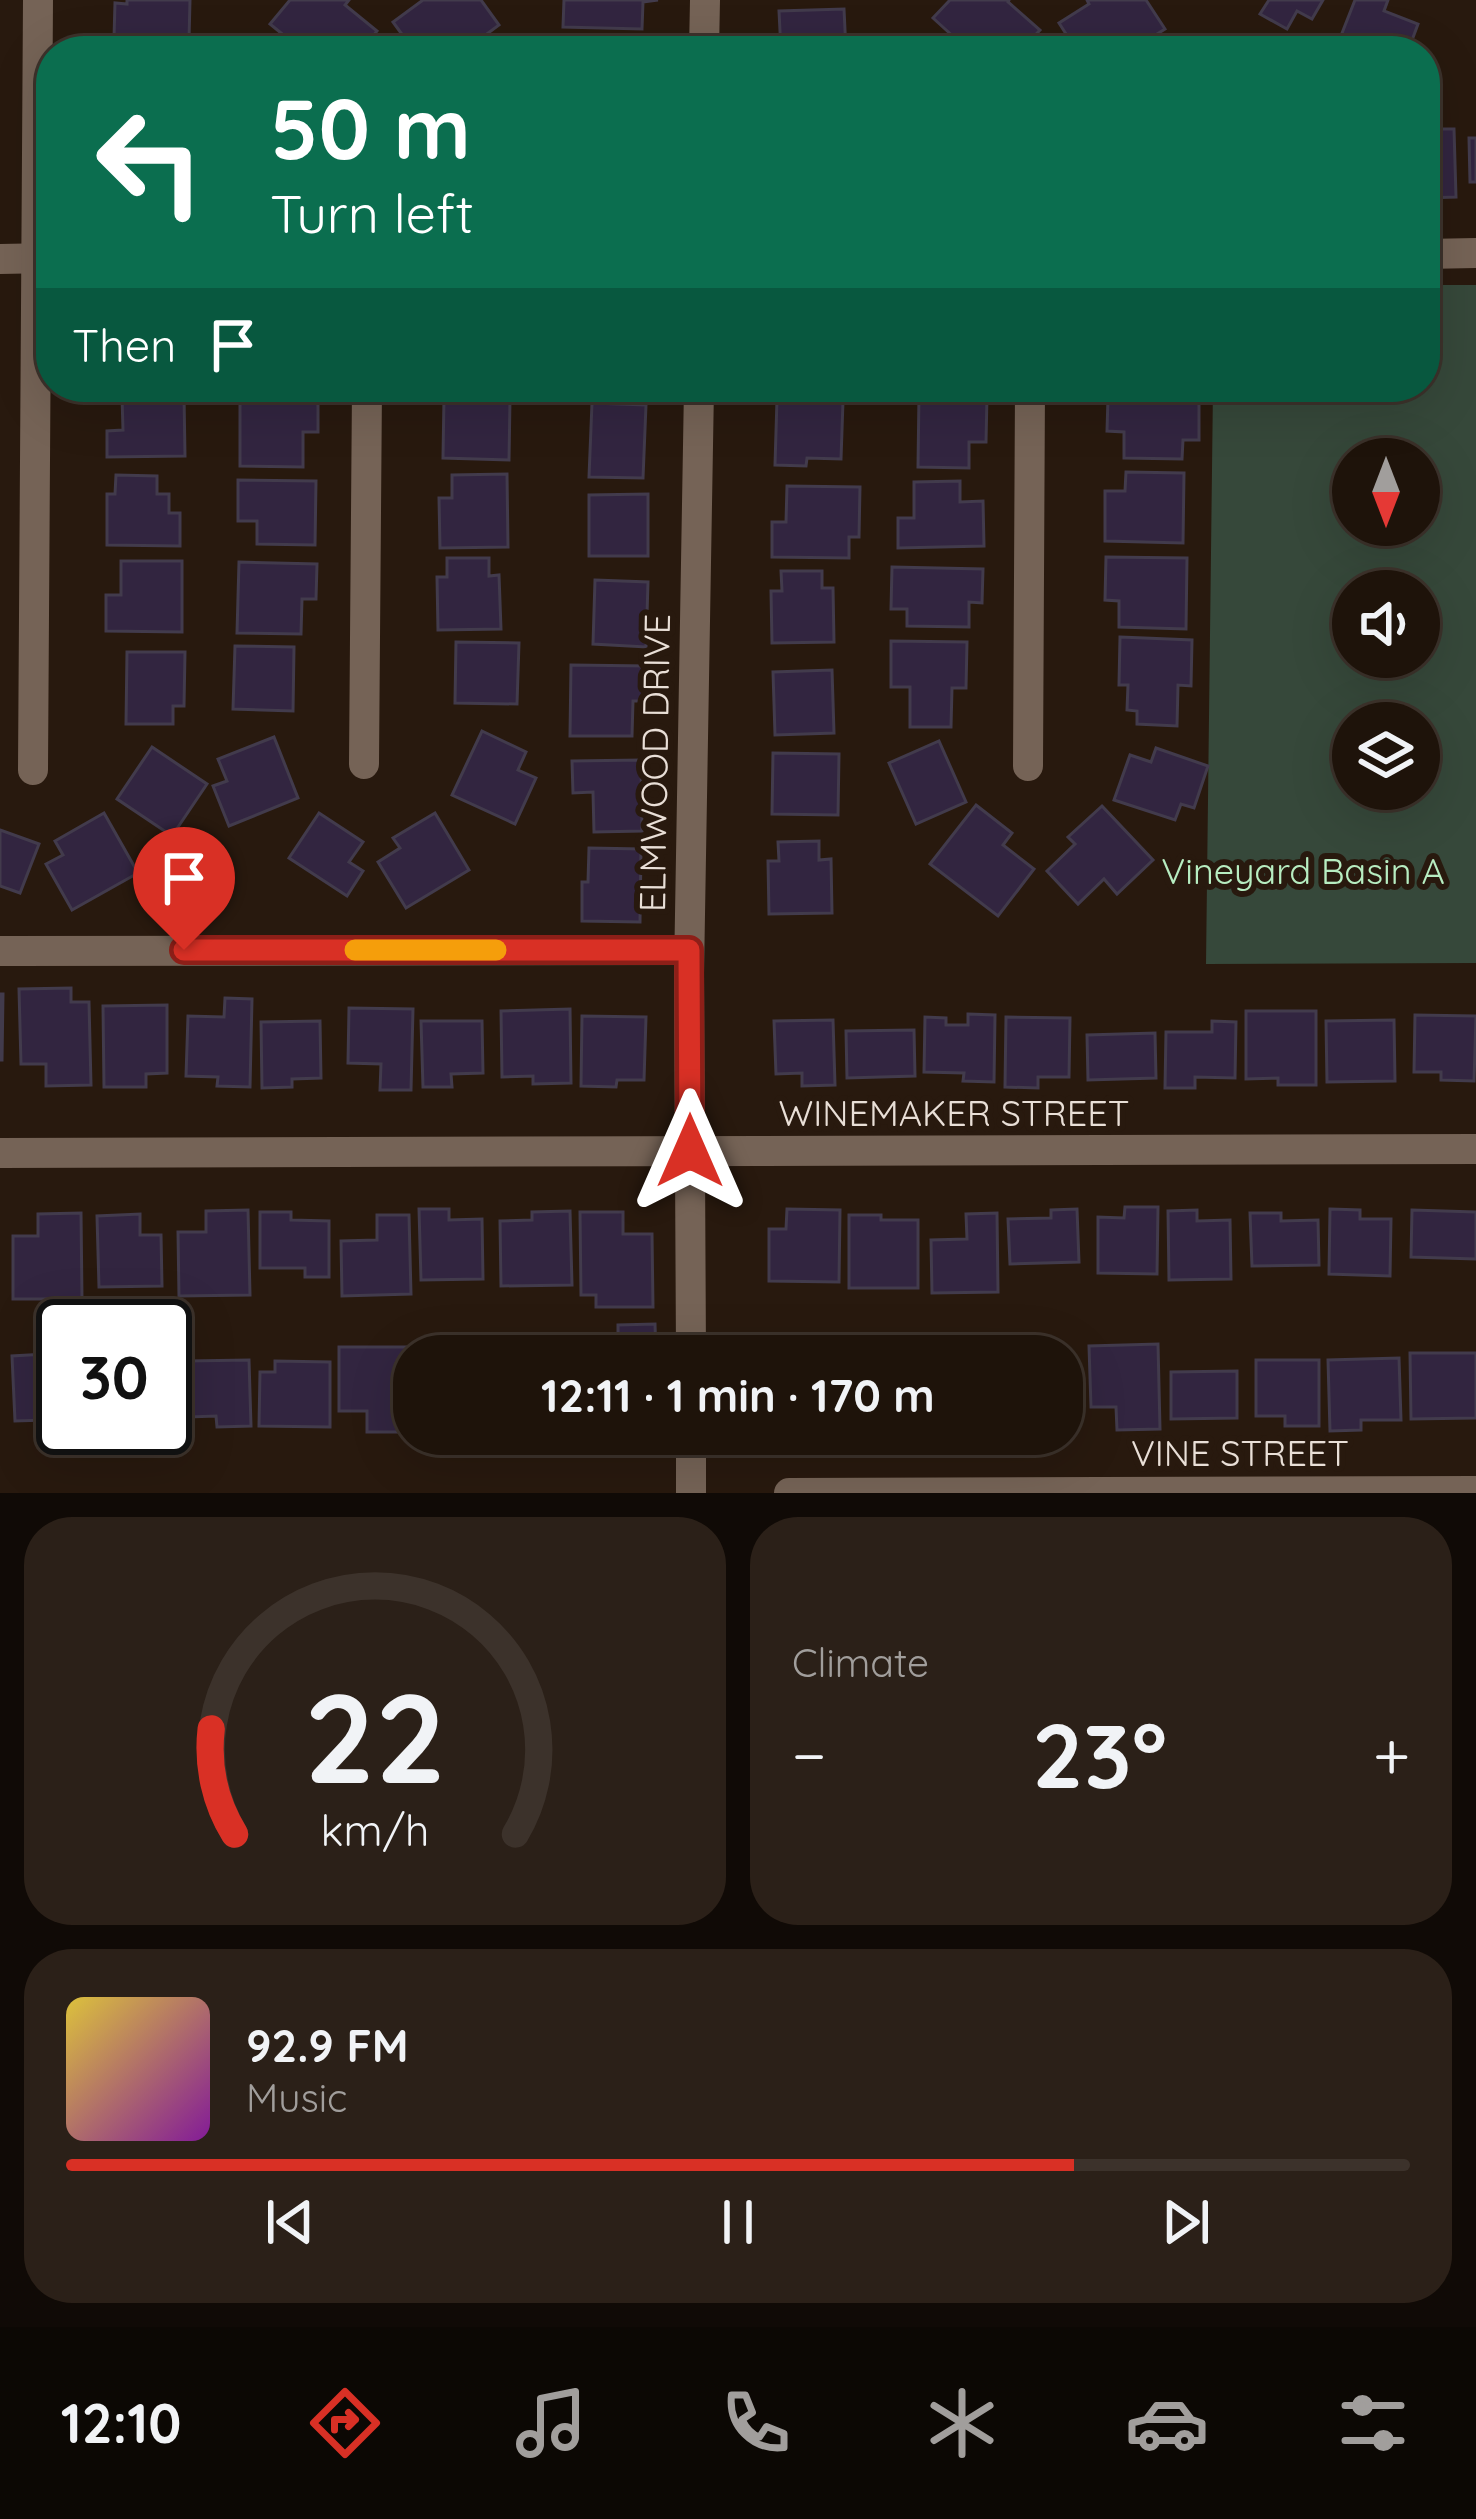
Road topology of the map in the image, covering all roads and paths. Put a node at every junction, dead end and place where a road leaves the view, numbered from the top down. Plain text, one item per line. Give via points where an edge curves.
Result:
1 (38, 0) edge
2 (705, 0) edge
3 (39, 36) edge
4 (704, 36) edge
5 (1476, 253) edge
6 (1440, 254) edge
7 (36, 258) edge
8 (0, 259) edge
9 (40, 402) edge
10 (367, 402) edge
11 (699, 402) edge
12 (1030, 402) edge
13 (364, 764) dead end
14 (1028, 766) dead end
15 (33, 770) dead end
16 (689, 950) junction
17 (0, 951) edge
18 (1476, 1149) edge
19 (690, 1151) junction
20 (0, 1153) edge
21 (691, 1335) edge
22 (691, 1455) edge
23 (1476, 1491) edge
24 (1392, 1492) edge
25 (691, 1493) edge
26 (789, 1493) edge
27 (1042, 1493) edge

1 - 3 street
2 - 4 street
5 - 6 street
7 - 8 street
9 - 15 street
10 - 13 street
11 - 16 street, ELMWOOD DRIVE
12 - 14 street
16 - 17 street
16 - 19 street, ELMWOOD DRIVE
18 - 19 street, WINEMAKER STREET
19 - 20 street, WINEMAKER STREET
19 - 21 street, ELMWOOD DRIVE
22 - 25 street
23 - 24 street, VINE STREET
24 - 27 street, VINE STREET
26 - 27 street, VINE STREET

